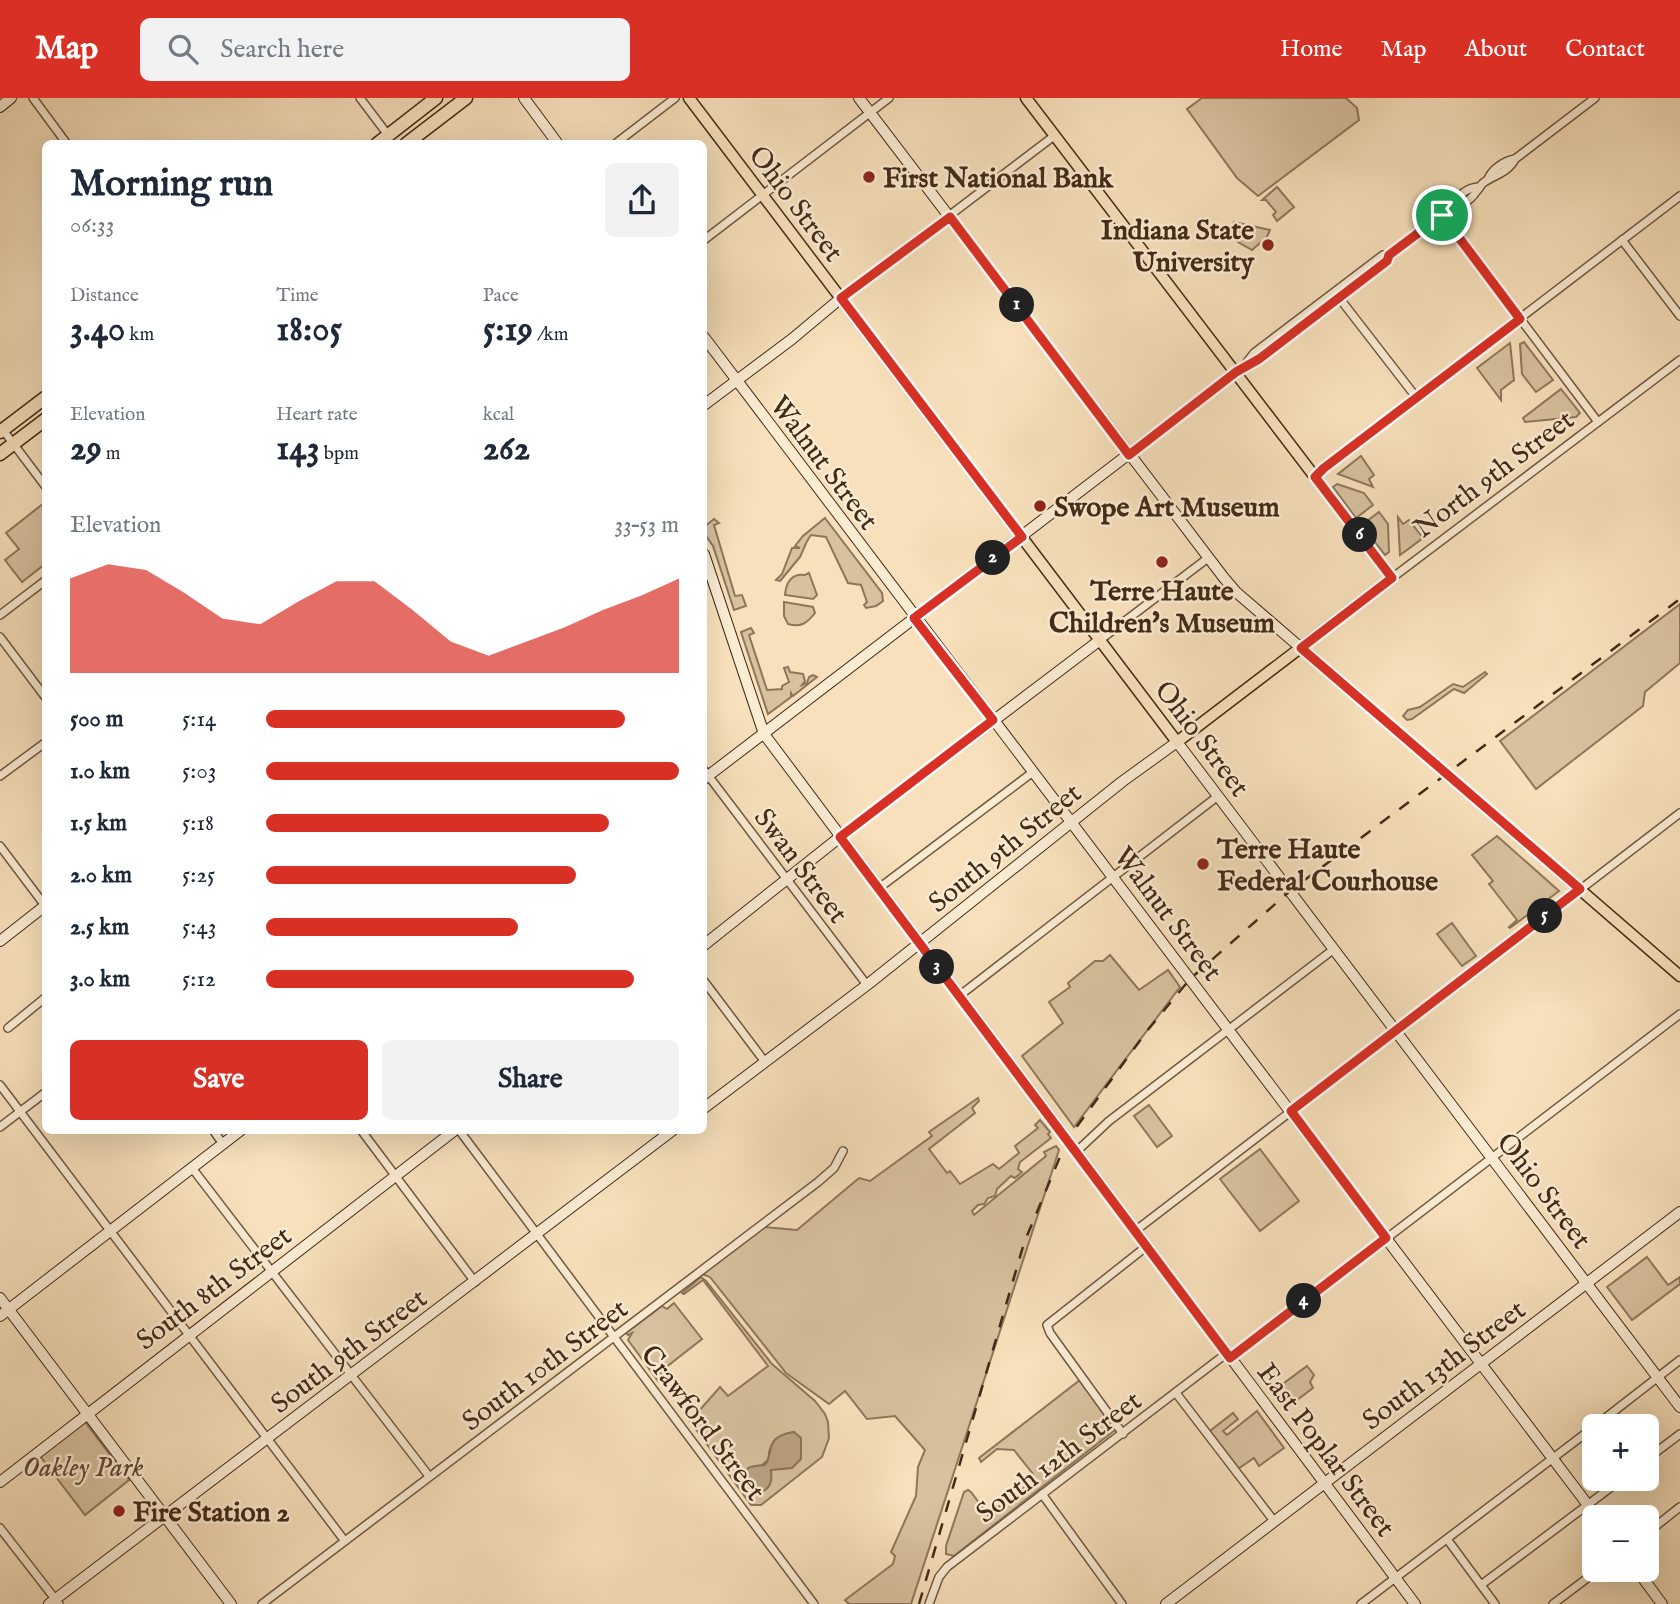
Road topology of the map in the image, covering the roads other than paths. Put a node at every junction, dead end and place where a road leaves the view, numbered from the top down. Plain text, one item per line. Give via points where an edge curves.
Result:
1 (11, 98) edge
2 (33, 98) edge
3 (360, 98) edge
4 (436, 98) edge
5 (466, 98) edge
6 (524, 98) edge
7 (675, 98) edge
8 (689, 98) edge
9 (859, 98) edge
10 (889, 98) edge
11 (1026, 98) edge
12 (1595, 98) edge
13 (0, 107) edge
14 (870, 112) junction
15 (1054, 136) junction
16 (391, 139) edge
17 (64, 140) edge
18 (411, 140) edge
19 (555, 140) edge
20 (620, 140) edge
21 (762, 194) junction
22 (1680, 196) edge
23 (1442, 215) junction
24 (950, 217) junction
25 (707, 238) edge
26 (1622, 240) junction
27 (1337, 295) junction
28 (841, 298) junction
29 (1680, 316) edge
30 (1520, 319) junction
31 (707, 341) edge
32 (1680, 360) edge
33 (1240, 369) junction
34 (736, 381) junction
35 (1416, 397) junction
36 (42, 400) edge
37 (707, 403) edge
38 (42, 422) edge
39 (1598, 422) junction
40 (1, 431) edge
41 (13, 444) junction
42 (0, 454) edge
43 (1129, 455) junction
44 (1315, 477) junction
45 (42, 482) edge
46 (1022, 537) junction
47 (1208, 558) junction
48 (707, 563) edge
49 (1392, 578) junction
50 (42, 583) edge
51 (0, 615) edge
52 (914, 618) junction
53 (0, 636) edge
54 (1100, 640) junction
55 (1301, 648) junction
56 (42, 693) edge
57 (993, 720) junction
58 (764, 734) junction
59 (1177, 742) junction
60 (42, 745) edge
61 (1033, 772) junction
62 (707, 774) edge
63 (0, 776) edge
64 (707, 778) edge
65 (1218, 796) junction
66 (1680, 813) edge
67 (1072, 822) junction
68 (840, 837) junction
69 (0, 846) edge
70 (1112, 878) junction
71 (788, 880) junction
72 (879, 888) junction
73 (1580, 889) junction
74 (42, 902) edge
75 (42, 908) edge
76 (0, 941) edge
77 (707, 943) edge
78 (919, 943) junction
79 (1334, 949) junction
80 (1680, 976) edge
81 (707, 985) edge
82 (867, 985) junction
83 (959, 996) junction
84 (42, 1000) edge
85 (1680, 1014) edge
86 (8, 1028) dead end
87 (1228, 1030) junction
88 (1395, 1031) junction
89 (765, 1062) junction
90 (0, 1085) edge
91 (42, 1095) edge
92 (707, 1106) edge
93 (20, 1111) junction
94 (1291, 1111) junction
95 (0, 1128) edge
96 (216, 1134) edge
97 (236, 1134) edge
98 (364, 1134) edge
99 (452, 1134) edge
100 (460, 1134) edge
101 (668, 1134) edge
102 (223, 1144) junction
103 (843, 1151) dead end
104 (1076, 1152) junction
105 (1492, 1158) junction
106 (192, 1168) junction
107 (396, 1176) junction
108 (1680, 1212) edge
109 (110, 1229) junction
110 (1135, 1231) junction
111 (536, 1233) junction
112 (1386, 1238) junction
113 (1147, 1247) junction
114 (273, 1271) junction
115 (475, 1282) junction
116 (1587, 1283) junction
117 (0, 1298) edge
118 (4, 1313) edge
119 (188, 1335) junction
120 (615, 1338) junction
121 (1228, 1356) junction
122 (1680, 1360) edge
123 (1480, 1364) junction
124 (351, 1375) junction
125 (1657, 1377) junction
126 (1176, 1393) junction
127 (1680, 1407) edge
128 (87, 1413) junction
129 (1611, 1414) edge
130 (1123, 1434) junction
131 (1680, 1434) edge
132 (1582, 1436) edge
133 (267, 1439) junction
134 (1659, 1450) edge
135 (1552, 1458) junction
136 (429, 1476) junction
137 (0, 1482) edge
138 (1324, 1483) junction
139 (1606, 1491) edge
140 (1042, 1494) junction
141 (1587, 1505) joint
142 (1680, 1507) edge
143 (1582, 1509) edge
144 (164, 1518) junction
145 (1274, 1521) junction
146 (1659, 1523) edge
147 (0, 1528) edge
148 (1447, 1539) junction
149 (344, 1541) junction
150 (1395, 1578) junction
151 (1582, 1582) edge
152 (1646, 1582) edge
153 (1481, 1585) junction
154 (54, 1602) edge
155 (231, 1604) edge
156 (262, 1604) edge
157 (814, 1604) edge
158 (929, 1604) edge
159 (1122, 1604) edge
160 (1166, 1604) edge
161 (1361, 1604) edge
162 (1415, 1604) edge
163 (1495, 1604) edge
164 (1553, 1604) edge
165 (1662, 1604) edge

1 - 13 street
2 - 17 street
3 - 16 street
4 - 16 highway
5 - 18 highway
6 - 19 street
7 - 20 street
8 - 21 main road, Ohio Street
9 - 14 street
10 - 14 street
11 - 15 main road
12 - 23 street
14 - 21 street
14 - 24 street
15 - 24 street
15 - 33 main road
21 - 25 street
21 - 28 main road, Ohio Street
22 - 26 street
23 - 27 street via 1389,255 1382,255
23 - 30 street
24 - 28 street
24 - 43 street
26 - 29 street
26 - 30 street
27 - 33 street via 1255,353
27 - 35 street
28 - 34 street
28 - 46 main road, Ohio Street
30 - 35 street
30 - 39 street
31 - 34 street, Walnut Street
32 - 39 street, North 9th Street
33 - 43 street
33 - 44 main road
34 - 37 street
34 - 52 street, Walnut Street
35 - 44 street
36 - 40 highway
38 - 41 highway
39 - 49 street, North 9th Street
40 - 41 street
41 - 42 highway
41 - 45 street
43 - 46 street
43 - 47 street
44 - 49 main road
46 - 52 street
46 - 54 main road, Ohio Street
47 - 54 street
47 - 55 street via 1236,592
48 - 58 street, East Poplar Street
49 - 55 main road, North 9th Street
50 - 51 street
52 - 57 street, Walnut Street
52 - 58 street
53 - 56 street
54 - 57 street
54 - 59 main road, Ohio Street
55 - 59 main road, South 9th Street
55 - 73 main road
57 - 61 street, Walnut Street
57 - 68 street
58 - 62 street
58 - 68 street, East Poplar Street
59 - 65 street, Ohio Street
59 - 67 street, South 9th Street
60 - 63 street
61 - 67 street, Walnut Street
61 - 72 street
64 - 71 street, Swan Street
65 - 70 street
65 - 79 street, Ohio Street
66 - 73 street
67 - 70 street, Walnut Street
67 - 78 street, South 9th Street
68 - 71 street
68 - 72 street, East Poplar Street
69 - 74 street
70 - 83 street
70 - 87 street, Walnut Street
71 - 77 street
71 - 82 street, Swan Street
72 - 78 street, East Poplar Street
73 - 80 main road
73 - 88 street
75 - 76 street
78 - 82 street, South 9th Street
78 - 83 street, East Poplar Street
79 - 87 street
79 - 88 street, Ohio Street
81 - 89 street
82 - 89 street, South 9th Street
83 - 104 street, East Poplar Street
84 - 86 street
85 - 105 street, South 12th Street
87 - 94 street, Walnut Street
87 - 104 street via 1109,1121
88 - 94 street
88 - 105 street, Ohio Street
89 - 92 street, South 9th Street
90 - 93 street
91 - 93 street
93 - 95 street
93 - 109 street
94 - 110 street
94 - 112 street, Walnut Street
96 - 102 street
97 - 102 street
98 - 107 street
99 - 107 street, South 8th Street
100 - 111 street, Crawford Street
101 - 111 street, South 9th Street
102 - 106 street
103 - 120 street, South 10th Street via 834,1168 818,1182
104 - 110 street, East Poplar Street
105 - 112 street, South 12th Street
105 - 116 street, Ohio Street
106 - 109 street
106 - 114 street
107 - 114 street, South 8th Street
107 - 115 street
108 - 116 street, South 13th Street
109 - 118 street
109 - 119 street
110 - 113 street, East Poplar Street
111 - 115 street, South 9th Street
111 - 120 street, Crawford Street
112 - 121 street, South 12th Street
112 - 123 street, Walnut Street
113 - 121 street, East Poplar Street
113 - 130 street via 1047,1325
114 - 119 street, South 8th Street
114 - 124 street
115 - 124 street, South 9th Street
116 - 123 street, South 13th Street
116 - 125 street, Ohio Street
117 - 118 street
118 - 128 street
119 - 128 street, South 8th Street
119 - 133 street
120 - 136 street, South 10th Street
120 - 157 street, Crawford Street
121 - 126 street, South 12th Street
121 - 138 street, East Poplar Street
122 - 125 street
123 - 135 street, Walnut Street
123 - 138 street, South 13th Street
124 - 133 street, South 9th Street
124 - 136 street
125 - 127 street, Ohio Street
125 - 129 street
126 - 130 street, South 12th Street
126 - 145 street
128 - 137 street, South 8th Street
128 - 144 street
130 - 140 street, South 12th Street
131 - 134 street
132 - 135 street
133 - 144 street, South 9th Street
133 - 149 street
135 - 141 street, Walnut Street
135 - 148 street
136 - 149 street, South 10th Street
138 - 145 street, South 13th Street
138 - 150 street, East Poplar Street
139 - 141 street
140 - 158 street, South 12th Street via 947,1567
140 - 159 street
142 - 146 street
143 - 153 street
144 - 154 street, South 9th Street
144 - 155 street
145 - 160 street, South 13th Street
147 - 154 street
148 - 150 street
148 - 153 street
149 - 156 street, South 10th Street
150 - 161 street
150 - 162 street, East Poplar Street
151 - 164 street
152 - 165 street
153 - 163 street

